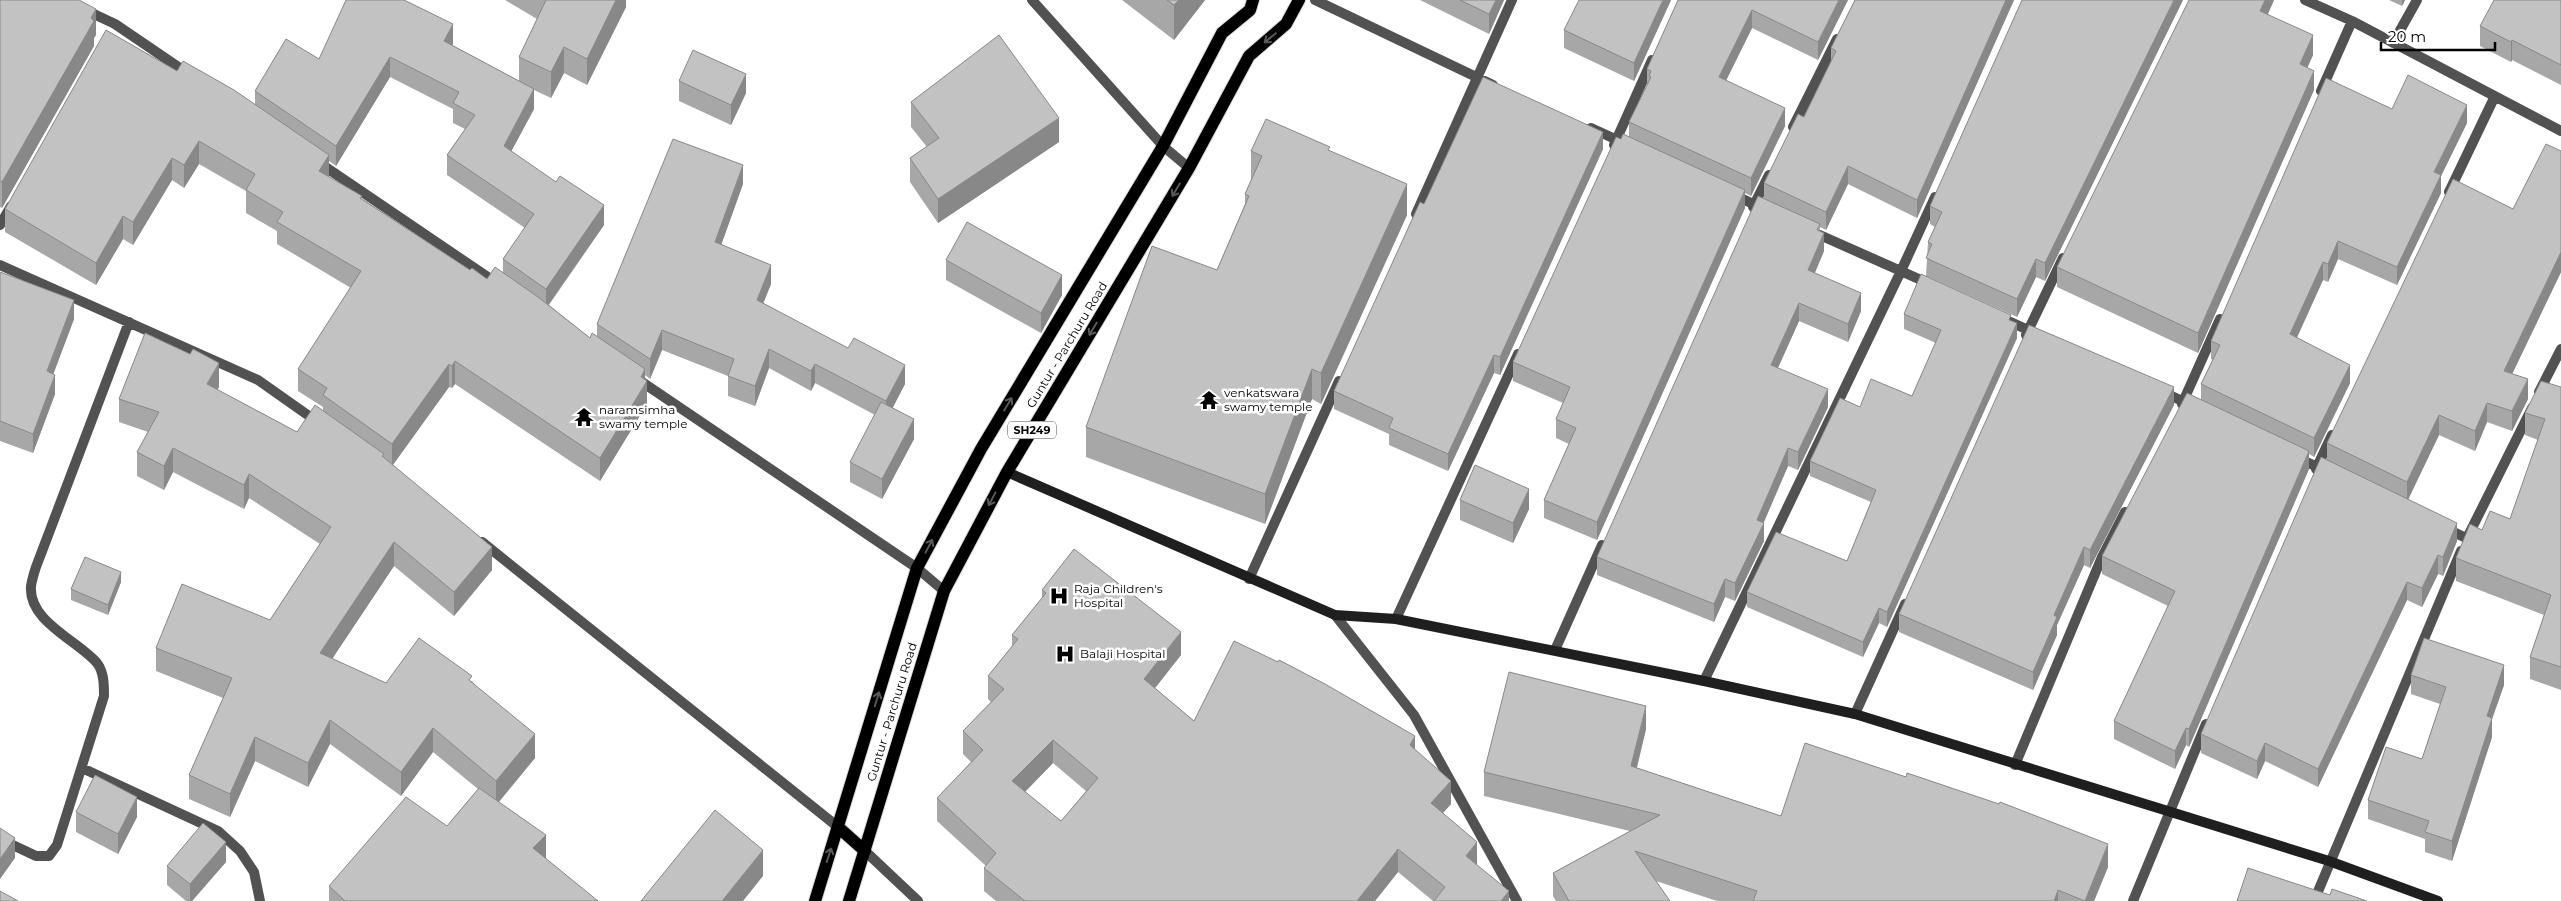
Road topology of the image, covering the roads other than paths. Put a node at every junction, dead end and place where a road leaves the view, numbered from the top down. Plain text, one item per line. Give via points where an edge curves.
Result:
1 (64, 0) edge
2 (1032, 0) edge
3 (1253, 0) edge
4 (1299, 0) edge
5 (1315, 0) edge
6 (1512, 0) edge
7 (2305, 0) edge
8 (2417, 0) edge
9 (2352, 22) junction
10 (1843, 27) edge
11 (2393, 43) junction
12 (1655, 52) edge
13 (1478, 78) junction
14 (198, 80) edge
15 (1504, 89) edge
16 (2495, 96) junction
17 (2316, 103) edge
18 (1582, 124) edge
19 (2561, 131) edge
20 (1790, 134) edge
21 (1616, 139) junction
22 (1162, 146) junction
23 (1634, 148) edge
24 (305, 153) edge
25 (1608, 157) edge
26 (1189, 168) junction
27 (1772, 170) edge
28 (1720, 189) edge
29 (1938, 190) edge
30 (14, 200) edge
31 (2444, 202) edge
32 (1752, 210) junction
33 (1780, 217) edge
34 (1412, 221) edge
35 (0, 224) edge
36 (1806, 228) edge
37 (2068, 250) edge
38 (0, 265) edge
39 (1901, 271) junction
40 (504, 288) edge
41 (1938, 288) edge
42 (2224, 311) edge
43 (1992, 313) edge
44 (129, 322) junction
45 (2028, 330) junction
46 (2045, 338) edge
47 (1521, 347) edge
48 (2020, 348) edge
49 (2561, 349) edge
50 (628, 372) edge
51 (1343, 373) edge
52 (2149, 386) edge
53 (2181, 406) junction
54 (2201, 410) edge
55 (2338, 423) edge
56 (329, 430) edge
57 (2290, 454) edge
58 (2315, 471) junction
59 (1007, 472) junction
60 (2335, 475) edge
61 (2129, 505) edge
62 (2431, 522) edge
63 (1608, 532) edge
64 (471, 534) edge
65 (2466, 538) junction
66 (918, 568) junction
67 (1249, 579) junction
68 (944, 591) junction
69 (1907, 598) edge
70 (1335, 615) junction
71 (1396, 619) junction
72 (1555, 650) junction
73 (1704, 681) junction
74 (2211, 713) edge
75 (1855, 714) junction
76 (2015, 765) junction
77 (82, 768) junction
78 (2168, 813) junction
79 (838, 827) junction
80 (0, 839) edge
81 (865, 851) junction
82 (2329, 862) junction
83 (260, 901) edge
84 (814, 901) edge
85 (848, 901) edge
86 (918, 901) edge
87 (1517, 901) edge
88 (2133, 901) edge
89 (2314, 901) edge
90 (2438, 901) edge

1 - 14 street
2 - 22 street
3 - 22 main road, Guntur - Parchuru Road / SH249 via 1250,10 1222,33
4 -> 26 main road, Guntur - Parchuru Road / SH249 via 1286,24 1248,56
5 - 13 street
6 - 13 street
7 - 9 street
8 - 11 street
9 - 11 street
9 - 17 street
10 - 20 street
11 - 16 street
12 - 21 street
13 - 15 street
13 - 34 street
16 - 19 street
16 - 31 street
18 - 21 street
21 - 23 street
21 - 25 street
22 - 26 street
66 -> 22 main road, Guntur - Parchuru Road / SH249 via 981,449
24 - 40 street
26 -> 59 main road, Guntur - Parchuru Road / SH249
27 - 32 street
28 - 32 street
29 - 39 street
30 - 35 street
32 - 33 street
36 - 39 street
37 - 45 street
38 - 44 street
39 - 41 street
39 - 73 street
42 - 53 street
43 - 45 street
44 - 56 street via 258,380
44 - 77 street via 31,586 34,602 42,616 98,664 104,680 104,696
45 - 46 street
45 - 48 street
47 - 71 street
49 - 65 street
50 - 66 street
51 - 67 street
52 - 53 street
53 - 54 street
55 - 58 street
57 - 58 street
58 - 60 street
59 - 67 main road
59 -> 68 main road, Guntur - Parchuru Road / SH249
61 - 76 street via 2102,557
62 - 65 street
63 - 72 street
64 - 79 street
65 - 82 street
66 - 68 street
79 -> 66 main road, Guntur - Parchuru Road / SH249
67 - 70 main road
68 - 81 main road, Guntur - Parchuru Road / SH249
69 - 75 street
70 - 71 main road
70 - 87 street via 1414,715
71 - 72 main road
72 - 73 main road
73 - 75 main road
74 - 78 street
75 - 76 main road
76 - 78 main road
77 - 80 street via 58,845 49,856 36,856
77 - 83 street via 218,831 240,851 254,872
78 - 82 main road
78 - 88 street
79 - 81 main road
84 -> 79 main road, Guntur - Parchuru Road / SH249
81 - 85 main road, Guntur - Parchuru Road / SH249
81 - 86 street
82 - 89 street
82 - 90 main road

